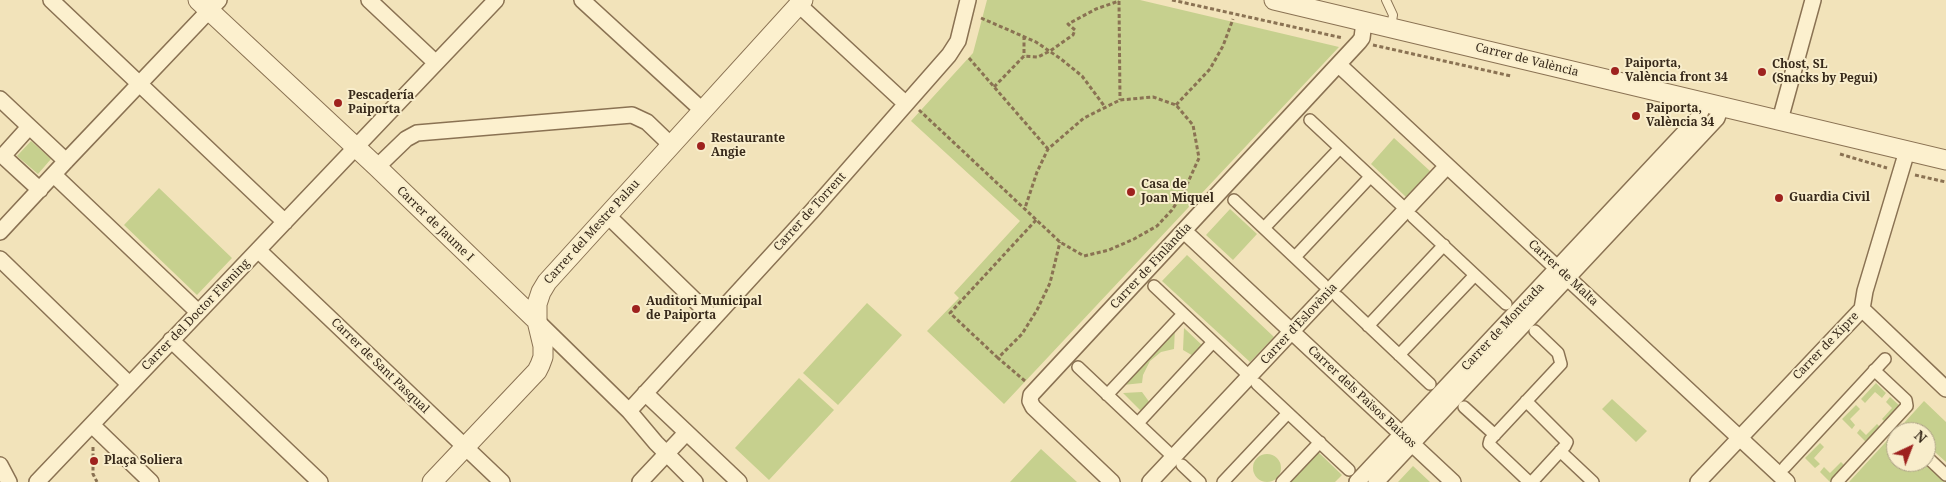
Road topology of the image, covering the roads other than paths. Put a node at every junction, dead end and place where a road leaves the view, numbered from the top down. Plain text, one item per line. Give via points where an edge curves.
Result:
1 (51, 0) edge
2 (496, 0) edge
3 (582, 0) edge
4 (968, 0) edge
5 (1274, 0) edge
6 (1386, 0) edge
7 (1812, 0) edge
8 (375, 2) edge
9 (801, 3) edge
10 (209, 4) edge
11 (1364, 22) junction
12 (1390, 27) junction
13 (436, 63) junction
14 (1339, 65) junction
15 (139, 85) junction
16 (0, 99) edge
17 (1713, 104) junction
18 (912, 106) junction
19 (702, 110) junction
20 (1310, 120) dead end
21 (1780, 120) junction
22 (29, 127) junction
23 (671, 145) junction
24 (356, 147) junction
25 (1340, 148) junction
26 (1907, 151) junction
27 (2, 158) edge
28 (1946, 160) edge
29 (66, 161) junction
30 (1447, 166) junction
31 (377, 168) junction
32 (54, 175) junction
33 (1370, 177) junction
34 (40, 190) junction
35 (1234, 200) dead end
36 (1401, 205) dead end
37 (607, 215) junction
38 (1414, 217) dead end
39 (285, 222) junction
40 (1264, 228) junction
41 (1184, 231) junction
42 (0, 232) edge
43 (1444, 246) junction
44 (258, 250) junction
45 (1295, 257) junction
46 (0, 260) edge
47 (1562, 273) junction
48 (1475, 274) junction
49 (1323, 284) dead end
50 (1154, 286) dead end
51 (1338, 297) dead end
52 (1506, 304) dead end
53 (1862, 309) junction
54 (198, 312) junction
55 (1183, 314) junction
56 (713, 318) junction
57 (536, 321) junction
58 (1368, 326) junction
59 (1291, 331) junction
60 (1535, 332) dead end
61 (171, 340) junction
62 (1213, 342) junction
63 (1400, 355) junction
64 (1885, 359) dead end
65 (1078, 367) dead end
66 (1874, 370) junction
67 (1245, 372) dead end
68 (129, 384) junction
69 (1258, 384) dead end
70 (1430, 384) dead end
71 (1946, 389) edge
72 (645, 394) junction
73 (1107, 395) junction
74 (1526, 402) junction
75 (1464, 407) dead end
76 (629, 411) junction
77 (1288, 413) junction
78 (1892, 422) edge
79 (1138, 423) junction
80 (1886, 428) edge
81 (97, 430) junction
82 (686, 433) junction
83 (1495, 435) junction
84 (1739, 438) junction
85 (1406, 439) junction
86 (1320, 442) junction
87 (465, 447) junction
88 (1560, 452) junction
89 (1169, 453) dead end
90 (666, 454) junction
91 (0, 465) edge
92 (1182, 465) dead end
93 (1936, 466) edge
94 (1786, 474) edge
95 (1946, 475) edge
96 (1353, 476) edge
97 (9, 482) edge
98 (37, 482) edge
99 (151, 482) edge
100 (320, 482) edge
101 (432, 482) edge
102 (502, 482) edge
103 (640, 482) edge
104 (695, 482) edge
105 (739, 482) edge
106 (1112, 482) edge
107 (1150, 482) edge
108 (1200, 482) edge
109 (1223, 482) edge
110 (1282, 482) edge
111 (1376, 482) edge
112 (1452, 482) edge
113 (1593, 482) edge
114 (1698, 482) edge
115 (1837, 482) edge

1 - 15 street
2 - 13 street, Carrer del Doctor Fleming
3 - 19 street
4 - 18 street, Carrer de Torrent via 958,41
5 - 11 street, Carrer de València
6 - 12 lane via 1393,15
7 - 21 street
8 - 13 street
9 - 18 street
9 - 19 street, Carrer del Mestre Palau
10 - 15 street
10 - 24 street, Carrer de Jaume I
11 - 12 street, Carrer de València
11 - 14 street, Carrer de Finlàndia via 1362,38
12 - 17 street, Carrer de València
13 - 24 street, Carrer del Doctor Fleming
14 - 30 street, Carrer de Malta
14 - 41 street, Carrer de Finlàndia
15 - 29 street
15 - 39 street
16 - 22 street
17 - 21 street, Carrer de València
17 - 47 street, Carrer de Montcada
18 - 56 street, Carrer de Torrent via 900,112
19 - 23 street, Carrer del Mestre Palau
20 - 25 street
21 - 26 street, Carrer de València
22 - 27 street
22 - 29 street
23 - 31 street via 647,122 632,115 417,133 406,139
23 - 37 street, Carrer del Mestre Palau
24 - 31 street, Carrer de Jaume I
24 - 39 street, Carrer del Doctor Fleming
25 - 33 street
25 - 40 street
26 - 28 street, Carrer de València
26 - 53 street, Carrer de Xipre
27 - 34 street
29 - 32 street
30 - 47 street, Carrer de Malta
30 - 59 street, Carrer d'Eslovènia
31 - 57 street, Carrer de Jaume I
32 - 34 street
32 - 54 street
33 - 36 street
33 - 45 street
34 - 42 street
35 - 40 street
37 - 56 street
37 - 57 street, Carrer del Mestre Palau via 540,292
38 - 43 street
39 - 44 street, Carrer del Doctor Fleming
40 - 45 street
41 - 59 street, Carrer dels Països Baixos
41 - 106 street, Carrer de Finlàndia via 1029,389 1032,407
43 - 48 street
43 - 58 street
44 - 54 street, Carrer del Doctor Fleming
44 - 87 street, Carrer de Sant Pasqual
45 - 49 street
46 - 68 street
47 - 84 street, Carrer de Malta
47 - 85 street, Carrer de Montcada
48 - 52 street
48 - 63 street
50 - 55 street
51 - 58 street
53 - 71 street
53 - 84 street, Carrer de Xipre
54 - 61 street, Carrer del Doctor Fleming
55 - 62 street
55 - 73 street
56 - 72 street, Carrer de Torrent
57 - 76 street, Carrer de Jaume I
57 - 87 street, Carrer del Mestre Palau via 543,346 543,357 537,371
58 - 63 street
59 - 85 street, Carrer dels Països Baixos
59 - 107 street, Carrer d'Eslovènia
60 - 74 street via 1558,353 1560,364
61 - 68 street, Carrer del Doctor Fleming
61 - 100 street
62 - 67 street
62 - 79 street
63 - 70 street
64 - 66 street
65 - 73 street
66 - 78 street via 1908,403
66 - 94 street
68 - 81 street, Carrer del Doctor Fleming
69 - 77 street
72 - 76 street, Carrer de Torrent
72 - 82 street
73 - 79 street
74 - 83 street
74 - 88 street via 1566,439
75 - 83 street
76 - 90 street, Carrer de Jaume I
77 - 86 street
77 - 109 street
79 - 89 street
80 - 115 street
81 - 98 street, Carrer del Doctor Fleming
81 - 99 street
82 - 90 street
82 - 105 street
83 - 88 street via 1489,442 1491,446 1529,481 1534,480
84 - 94 street, Carrer de Malta
84 - 114 street, Carrer de Xipre
85 - 96 street, Carrer de Montcada
85 - 111 street, Carrer de Montcada
85 - 112 street, Carrer dels Països Baixos
86 - 96 street
86 - 110 street
87 - 101 street, Carrer del Mestre Palau
87 - 102 street, Carrer de Sant Pasqual
88 - 113 street
90 - 103 street
90 - 104 street, Carrer de Jaume I
91 - 97 street
92 - 108 street
93 - 95 street

